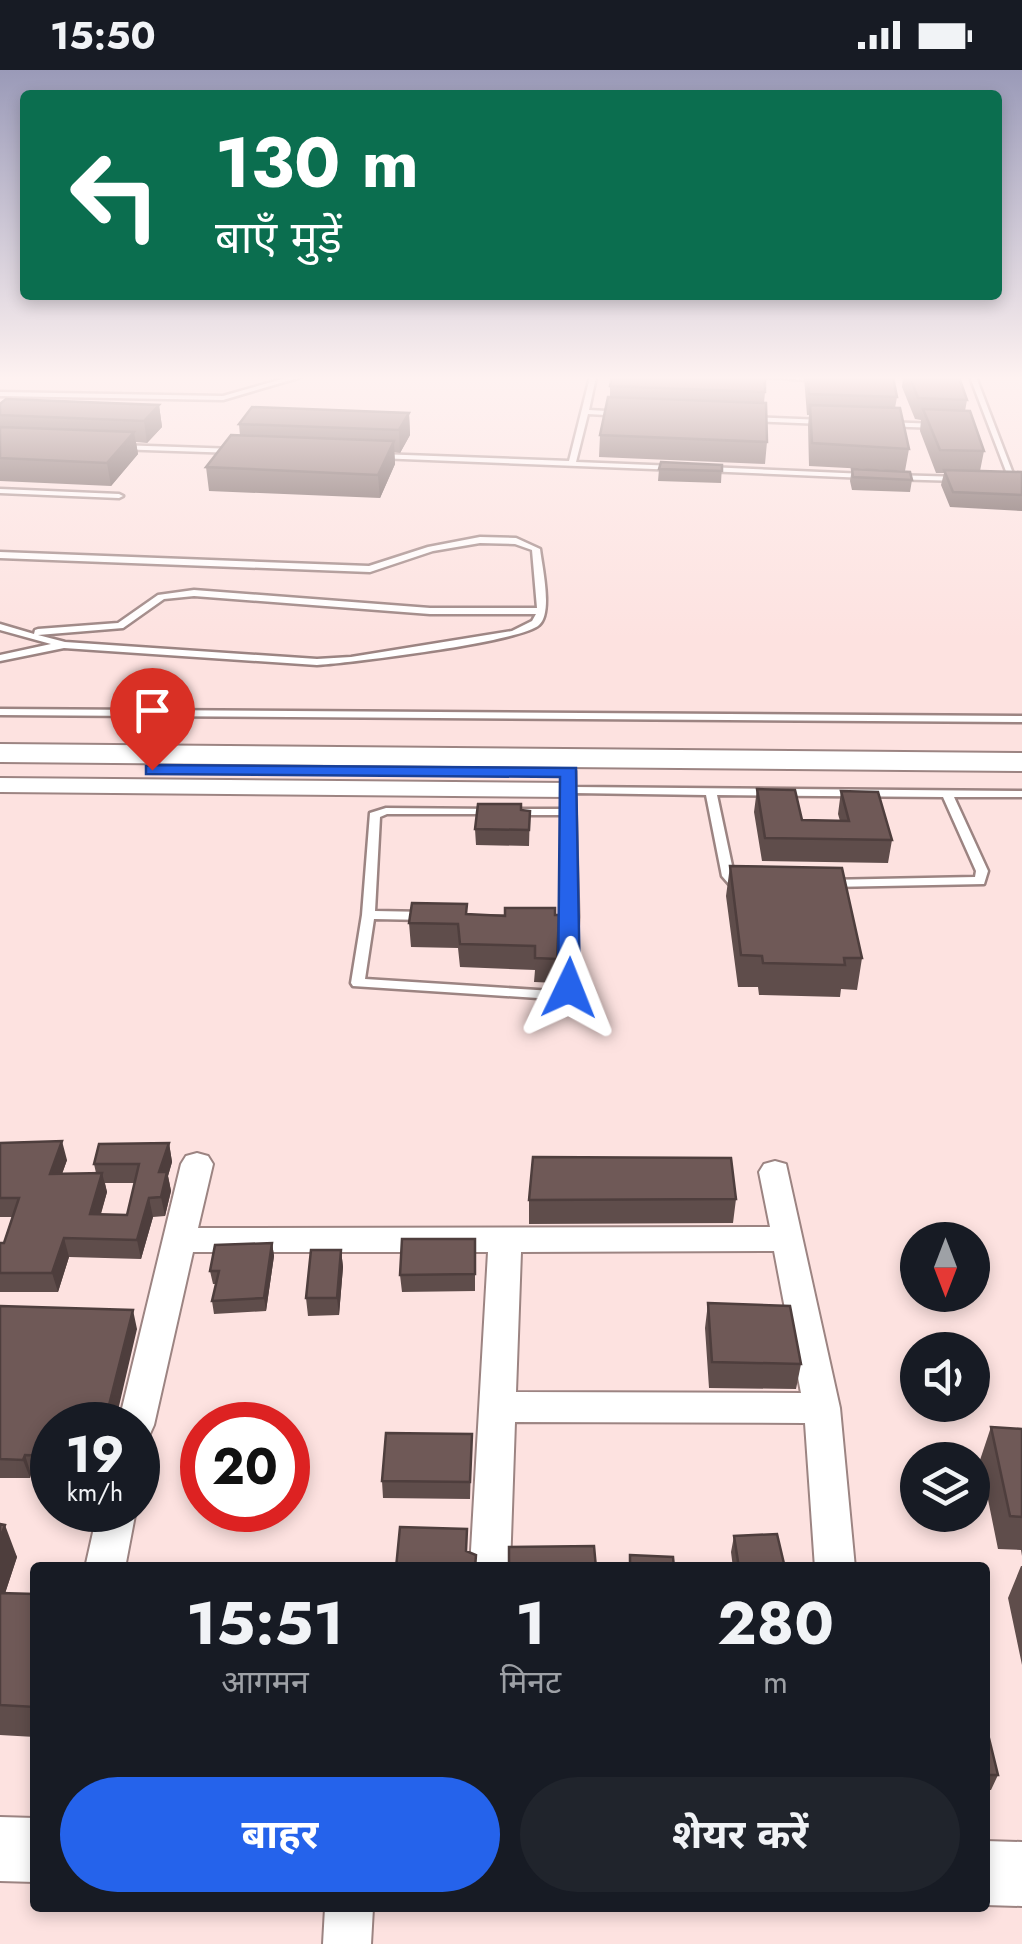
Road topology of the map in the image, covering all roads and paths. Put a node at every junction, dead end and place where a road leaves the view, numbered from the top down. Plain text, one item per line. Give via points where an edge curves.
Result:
1 (583, 464) edge
2 (1008, 464) edge
3 (976, 480) edge
4 (995, 481) edge
5 (0, 491) edge
6 (119, 496) dead end
7 (0, 555) edge
8 (542, 611) junction
9 (0, 627) edge
10 (29, 632) junction
11 (64, 645) junction
12 (0, 658) edge
13 (0, 712) edge
14 (1022, 720) edge
15 (0, 754) edge
16 (1022, 762) edge
17 (0, 770) edge
18 (1022, 775) edge
19 (0, 785) edge
20 (570, 792) junction
21 (711, 792) junction
22 (947, 794) junction
23 (1022, 794) edge
24 (758, 882) edge
25 (818, 882) edge
26 (368, 915) junction
27 (442, 916) edge
28 (554, 916) edge
29 (572, 916) junction
30 (197, 1164) dead end
31 (775, 1172) dead end
32 (506, 1239) junction
33 (788, 1239) junction
34 (178, 1240) junction
35 (125, 1311) edge
36 (160, 1312) junction
37 (141, 1402) edge
38 (498, 1407) junction
39 (822, 1408) junction
40 (112, 1532) edge
41 (106, 1562) edge
42 (490, 1562) edge
43 (835, 1562) edge
44 (0, 1848) edge
45 (30, 1850) edge
46 (990, 1874) edge
47 (1022, 1874) edge
48 (349, 1912) edge
49 (347, 1944) edge

1 - 3 lane
2 - 4 lane via 1014,482
5 - 6 lane
7 - 8 lane via 370,570 457,543 499,540 536,549
8 - 10 lane via 430,611 194,593 161,597 120,626
8 - 11 lane via 536,623 514,633 351,660
9 - 10 lane
10 - 11 lane
11 - 12 lane
13 - 14 lane
15 - 16 main road
17 - 20 main road
18 - 20 main road
19 - 20 street
20 - 21 lane
20 - 26 lane via 380,811 373,817
20 - 29 lane
21 - 22 lane
21 - 24 lane via 728,876
22 - 23 lane
22 - 25 lane via 982,871 980,881
26 - 27 lane
26 - 29 lane via 361,985 552,995 569,988
28 - 29 lane
30 - 34 street
31 - 33 street
32 - 33 street
32 - 34 street
32 - 38 street
33 - 39 street
34 - 36 street
35 - 36 street
36 - 37 street
38 - 39 street
38 - 42 street
39 - 43 street
40 - 41 street
44 - 45 main road
46 - 47 main road
48 - 49 street

